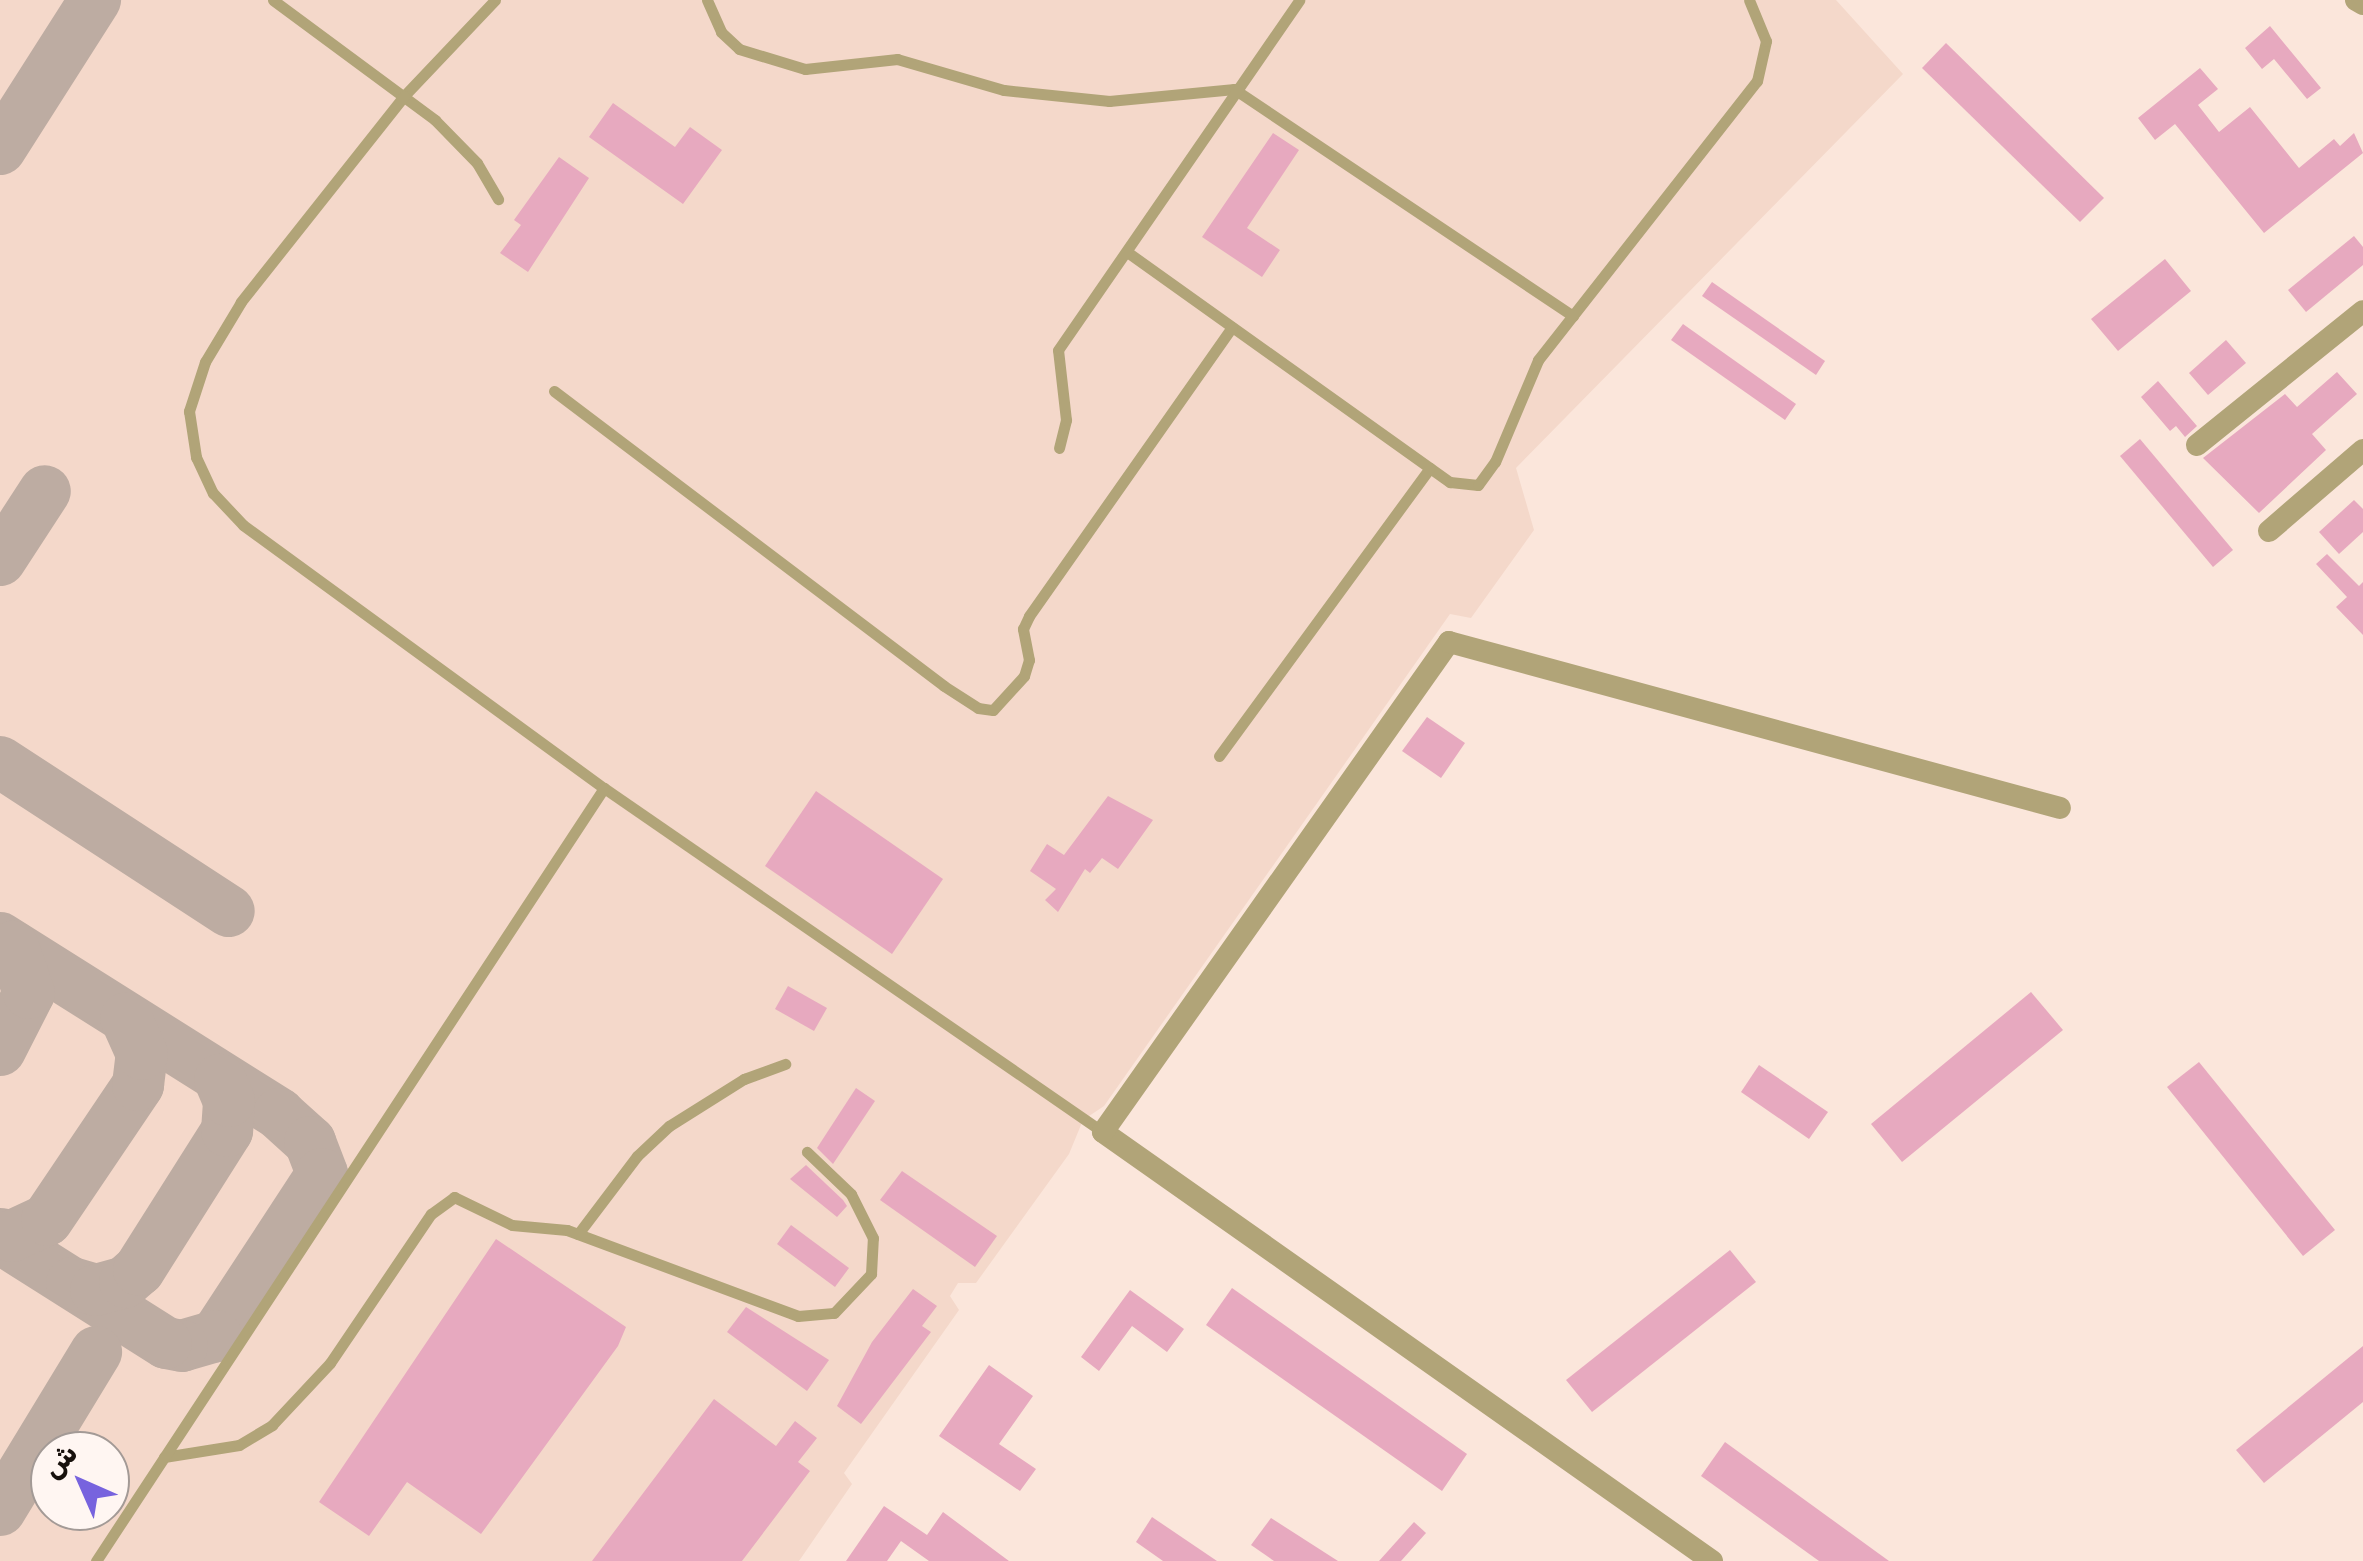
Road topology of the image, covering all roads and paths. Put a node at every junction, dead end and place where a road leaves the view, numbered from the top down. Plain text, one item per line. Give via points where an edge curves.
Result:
1 (273, 0) edge
2 (495, 0) edge
3 (707, 0) edge
4 (1299, 0) edge
5 (1749, 0) edge
6 (2356, 0) edge
7 (2363, 4) edge
8 (1234, 89) junction
9 (404, 96) junction
10 (498, 199) dead end
11 (1130, 254) junction
12 (2363, 311) edge
13 (1572, 316) junction
14 (1232, 327) junction
15 (554, 391) dead end
16 (2198, 444) dead end
17 (1059, 448) dead end
18 (2363, 450) edge
19 (1430, 468) junction
20 (2268, 531) dead end
21 (1219, 756) dead end
22 (604, 788) junction
23 (2060, 808) dead end
24 (785, 1064) dead end
25 (1103, 1132) junction
26 (807, 1152) dead end
27 (578, 1234) junction
28 (164, 1458) junction
29 (96, 1561) edge
30 (1712, 1561) edge

1 - 9 lane
2 - 9 lane
3 - 8 lane via 721,32 739,49 805,69 897,60 1004,90 1109,101
4 - 8 lane
5 - 13 lane via 1766,42 1757,81
6 - 7 street
8 - 11 lane
8 - 13 lane
9 - 10 lane via 468,152
9 - 22 lane via 241,302 206,362 190,411 196,457 213,493 243,525
11 - 14 lane
11 - 17 lane via 1058,350 1066,420
12 - 16 street
13 - 19 lane via 1524,380 1488,475 1464,487
14 - 15 lane via 1029,616 1024,676 993,710 944,686
14 - 19 lane
18 - 20 street
19 - 21 lane
22 - 25 lane
22 - 28 lane
23 - 25 street via 1449,642
24 - 27 lane via 744,1079 669,1126 637,1156
25 - 30 street
26 - 27 lane via 851,1194 874,1238 871,1274 834,1313 798,1316
27 - 28 lane via 512,1225 454,1197 441,1202 330,1363 272,1425 220,1450
28 - 29 lane

